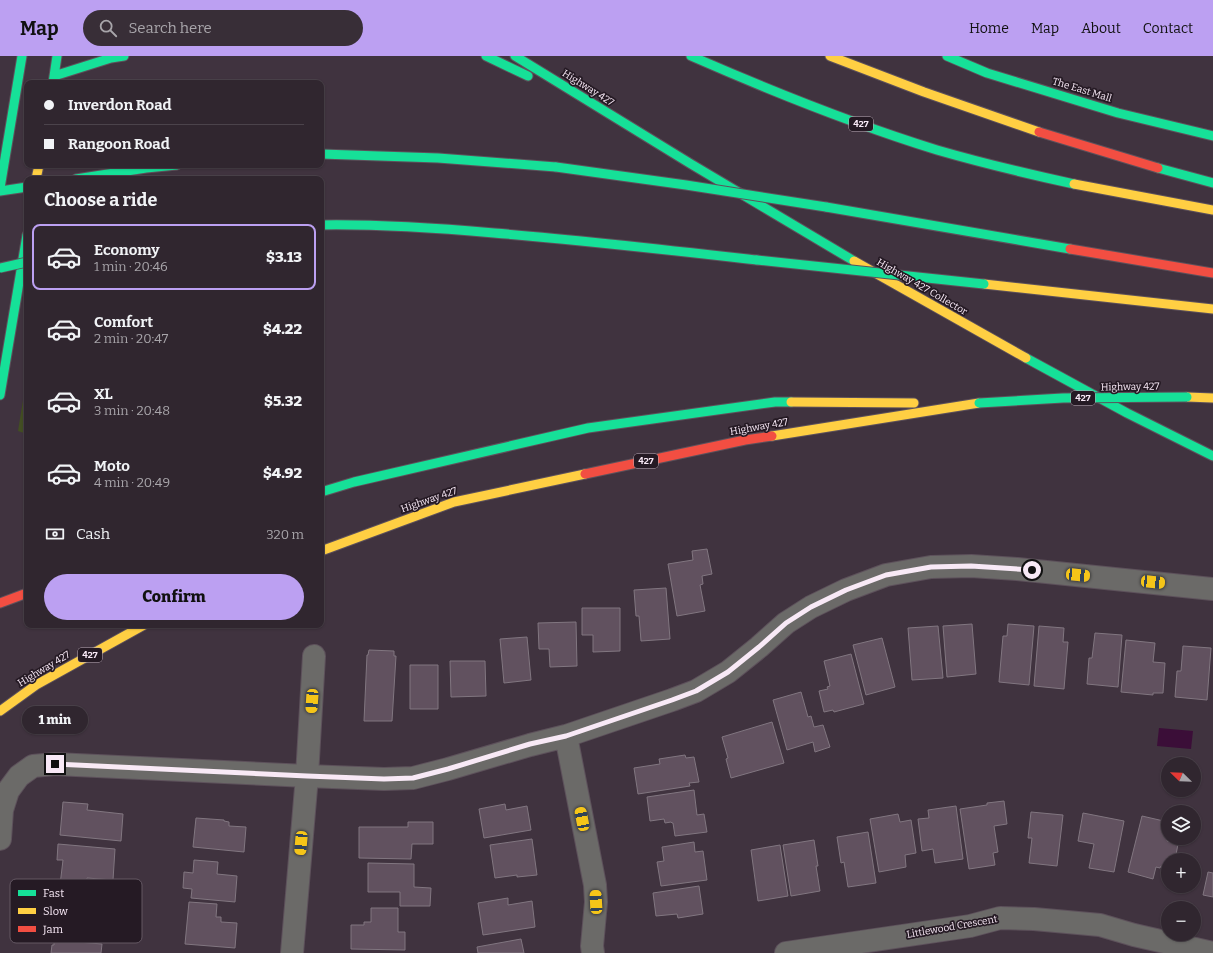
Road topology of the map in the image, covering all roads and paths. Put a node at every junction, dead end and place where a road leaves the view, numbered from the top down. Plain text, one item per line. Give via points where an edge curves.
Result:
1 (22, 56) edge
2 (57, 56) edge
3 (124, 56) edge
4 (486, 56) edge
5 (515, 56) edge
6 (691, 56) edge
7 (830, 56) edge
8 (947, 56) edge
9 (53, 80) edge
10 (628, 125) junction
11 (1213, 136) edge
12 (324, 154) edge
13 (154, 168) edge
14 (94, 176) edge
15 (1213, 183) edge
16 (24, 187) edge
17 (0, 188) edge
18 (0, 191) edge
19 (740, 194) junction
20 (1213, 210) edge
21 (324, 225) edge
22 (24, 253) edge
23 (24, 263) edge
24 (0, 268) edge
25 (1213, 273) edge
26 (1213, 309) edge
27 (0, 395) edge
28 (1213, 398) edge
29 (979, 403) junction
30 (1213, 456) edge
31 (324, 491) edge
32 (324, 550) edge
33 (1213, 588) edge
34 (24, 593) edge
35 (0, 603) edge
36 (139, 628) edge
37 (314, 656) dead end
38 (0, 711) edge
39 (566, 736) junction
40 (307, 776) junction
41 (0, 838) edge
42 (292, 953) edge
43 (593, 953) edge
44 (786, 953) edge
45 (1213, 953) edge

1 - 17 main road
2 - 9 main road
3 - 9 main road via 110,58
4 - 10 main road
5 - 10 main road, Highway 427 / 427
6 - 20 main road, 427 via 823,110 948,153 1087,187
7 - 15 main road via 1050,136
8 - 11 main road, The East Mall via 987,73 1118,113
10 - 19 main road, Highway 427 Collector / 427
12 - 19 main road, bridge via 495,161 556,167
13 - 14 main road
16 - 18 main road
19 - 25 main road, bridge
19 - 30 main road, Highway 427 Collector / 427 via 1012,350
21 - 26 main road, bridge via 381,225 580,240
22 - 27 main road
23 - 24 main road, bridge
28 - 29 main road, Highway 427 / 427, bridge via 1063,398
29 - 31 main road via 767,403 588,428
29 - 32 main road, Highway 427 / 427 via 745,440 454,502
33 - 39 street via 971,566 931,567 886,575 811,607 786,623 728,672 696,691
34 - 35 main road
36 - 38 main road, Highway 427 / 427 via 36,685
37 - 40 street
39 - 40 street via 413,778
39 - 43 street via 595,885
40 - 41 street via 55,764 33,766 20,776 8,791 2,810
40 - 42 street
44 - 45 street, Littlewood Crescent via 970,926 1000,918 1100,925

